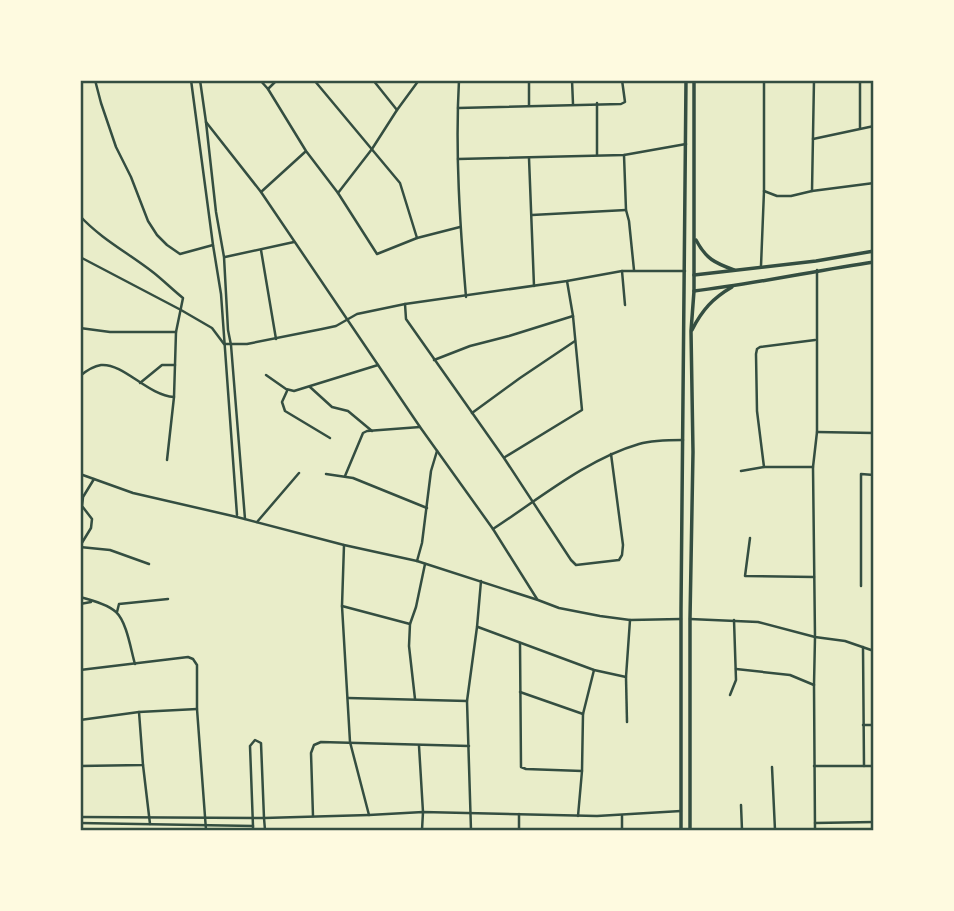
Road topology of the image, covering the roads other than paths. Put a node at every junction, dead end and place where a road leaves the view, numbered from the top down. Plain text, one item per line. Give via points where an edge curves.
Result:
1 (95, 80) edge
2 (191, 80) edge
3 (200, 80) edge
4 (260, 80) edge
5 (277, 80) edge
6 (314, 80) edge
7 (373, 80) edge
8 (419, 80) edge
9 (459, 80) edge
10 (529, 80) edge
11 (572, 80) edge
12 (622, 80) edge
13 (686, 80) edge
14 (694, 80) edge
15 (764, 80) edge
16 (814, 80) edge
17 (860, 80) edge
18 (268, 89) junction
19 (597, 103) junction
20 (573, 104) junction
21 (529, 105) junction
22 (458, 108) junction
23 (397, 110) junction
24 (197, 121) junction
25 (206, 122) junction
26 (873, 126) edge
27 (860, 128) junction
28 (813, 139) junction
29 (686, 144) junction
30 (372, 149) junction
31 (306, 151) junction
32 (597, 155) junction
33 (624, 155) junction
34 (529, 158) junction
35 (458, 159) junction
36 (873, 183) edge
37 (764, 191) junction
38 (812, 191) junction
39 (261, 192) junction
40 (338, 193) junction
41 (626, 210) junction
42 (532, 215) junction
43 (80, 216) edge
44 (460, 227) junction
45 (694, 237) junction
46 (417, 238) junction
47 (294, 242) junction
48 (212, 245) junction
49 (261, 250) junction
50 (873, 251) edge
51 (80, 257) edge
52 (224, 257) junction
53 (816, 261) junction
54 (873, 262) edge
55 (761, 267) junction
56 (734, 270) junction
57 (817, 270) junction
58 (622, 271) junction
59 (634, 271) junction
60 (685, 271) junction
61 (694, 275) junction
62 (567, 281) junction
63 (534, 286) junction
64 (732, 287) junction
65 (694, 291) junction
66 (466, 296) junction
67 (405, 304) junction
68 (625, 305) dead end
69 (181, 310) junction
70 (573, 316) junction
71 (347, 320) junction
72 (80, 328) edge
73 (691, 331) junction
74 (176, 332) junction
75 (276, 338) junction
76 (817, 340) junction
77 (575, 341) junction
78 (224, 344) junction
79 (231, 345) junction
80 (434, 360) junction
81 (175, 365) junction
82 (378, 365) junction
83 (266, 375) dead end
84 (80, 376) edge
85 (140, 383) junction
86 (309, 386) junction
87 (288, 390) junction
88 (174, 397) junction
89 (472, 413) junction
90 (420, 427) junction
91 (372, 431) junction
92 (817, 432) junction
93 (873, 433) edge
94 (330, 438) dead end
95 (683, 440) junction
96 (437, 451) junction
97 (683, 452) junction
98 (693, 452) junction
99 (611, 454) junction
100 (504, 458) junction
101 (167, 460) dead end
102 (764, 467) junction
103 (813, 467) junction
104 (741, 471) dead end
105 (299, 473) dead end
106 (80, 474) edge
107 (326, 474) dead end
108 (873, 475) edge
109 (345, 476) junction
110 (94, 479) junction
111 (534, 502) junction
112 (81, 507) edge
113 (428, 508) junction
114 (237, 517) junction
115 (245, 519) junction
116 (257, 522) junction
117 (493, 529) junction
118 (750, 538) dead end
119 (344, 545) junction
120 (80, 547) edge
121 (417, 561) junction
122 (149, 564) dead end
123 (425, 564) junction
124 (814, 577) junction
125 (481, 581) junction
126 (861, 586) dead end
127 (80, 597) edge
128 (167, 599) dead end
129 (538, 600) junction
130 (94, 601) junction
131 (80, 604) edge
132 (342, 606) junction
133 (117, 613) junction
134 (681, 619) junction
135 (690, 619) junction
136 (630, 620) junction
137 (734, 620) junction
138 (410, 624) junction
139 (477, 627) junction
140 (816, 637) junction
141 (520, 643) junction
142 (863, 647) junction
143 (873, 651) edge
144 (135, 664) junction
145 (736, 669) junction
146 (80, 670) edge
147 (594, 670) junction
148 (626, 677) junction
149 (814, 685) junction
150 (520, 692) junction
151 (730, 695) dead end
152 (346, 698) junction
153 (415, 699) junction
154 (467, 701) junction
155 (197, 709) junction
156 (139, 712) junction
157 (583, 714) junction
158 (80, 720) edge
159 (627, 722) dead end
160 (863, 725) junction
161 (873, 725) edge
162 (350, 742) junction
163 (419, 746) junction
164 (469, 746) junction
165 (143, 765) junction
166 (80, 766) edge
167 (814, 766) junction
168 (864, 766) junction
169 (873, 766) edge
170 (772, 767) dead end
171 (582, 771) junction
172 (741, 805) dead end
173 (681, 811) junction
174 (423, 812) junction
175 (471, 813) junction
176 (519, 814) junction
177 (369, 815) junction
178 (622, 815) junction
179 (313, 816) junction
180 (578, 816) junction
181 (80, 817) edge
182 (149, 818) junction
183 (205, 818) junction
184 (264, 818) junction
185 (253, 819) junction
186 (814, 822) junction
187 (873, 822) edge
188 (80, 823) edge
189 (119, 823) junction
190 (150, 824) junction
191 (162, 824) junction
192 (206, 824) junction
193 (253, 828) edge
194 (119, 831) edge
195 (162, 831) edge
196 (206, 831) edge
197 (265, 831) edge
198 (422, 831) edge
199 (471, 831) edge
200 (519, 831) edge
201 (622, 831) edge
202 (681, 831) edge
203 (690, 831) edge
204 (742, 831) edge
205 (775, 831) edge
206 (815, 831) edge

1 - 48 street via 116,147 157,235 180,254
2 - 24 street
3 - 25 street
4 - 18 street
5 - 18 street
6 - 30 street
7 - 23 street
8 - 23 street
9 - 22 street
10 - 21 street
11 - 20 street
12 - 19 street via 625,102
13 - 29 main road
14 - 45 main road
15 - 37 street
16 - 28 street
17 - 27 street
18 - 31 street
19 - 20 street
19 - 32 street
20 - 21 street
21 - 22 street
22 - 35 street
23 - 30 street
24 - 25 street
24 - 48 street
25 - 39 street
25 - 52 street
26 - 27 street
27 - 28 street
28 - 38 street
29 - 33 street
29 - 60 main road
30 - 40 street
30 - 46 street via 400,183
31 - 39 street
31 - 40 street
32 - 33 street
32 - 34 street
33 - 41 street
34 - 35 street
34 - 42 street
35 - 44 street
36 - 38 street
37 - 38 street via 784,196
37 - 55 street
39 - 47 street
40 - 46 street via 377,254
41 - 42 street
41 - 59 street
42 - 63 street
43 - 69 street via 183,298
44 - 46 street
44 - 66 street
45 - 56 main road via 706,256
45 - 61 main road
47 - 49 street
47 - 71 street
48 - 78 street
49 - 52 street
49 - 75 street
50 - 53 main road
51 - 69 street
52 - 79 street
53 - 55 main road
53 - 57 main road
54 - 57 main road
55 - 56 main road
56 - 61 main road
57 - 64 main road
57 - 76 street
58 - 59 street
58 - 62 street
58 - 68 street
59 - 60 street
60 - 95 main road
61 - 65 main road
62 - 63 street
62 - 70 street
63 - 66 street
64 - 65 main road
64 - 73 main road via 706,306
65 - 73 main road
66 - 67 street
67 - 71 street
67 - 80 street via 406,319
69 - 74 street
69 - 78 street via 212,328
70 - 77 street
70 - 80 street
71 - 75 street
71 - 82 street
72 - 74 street
73 - 98 main road
74 - 81 street
75 - 79 street
76 - 92 street
76 - 102 street via 757,349 757,411
77 - 89 street
77 - 100 street via 582,410
78 - 79 street
78 - 114 street
79 - 115 street
80 - 89 street
81 - 85 street via 162,365
81 - 88 street
82 - 86 street
82 - 90 street
83 - 87 street
84 - 85 street via 98,365 111,366
85 - 88 street
86 - 87 street
86 - 91 street via 332,407 348,411
87 - 94 street via 282,402 285,411
88 - 101 street
89 - 100 street
90 - 91 street
90 - 96 street
91 - 109 street via 360,436
92 - 93 street
92 - 103 street
95 - 97 main road
95 - 99 street via 642,444
96 - 113 street
96 - 117 street
97 - 98 main road
97 - 134 main road
98 - 135 main road
99 - 111 street
99 - 111 street via 623,545 619,560 576,565
100 - 111 street
102 - 103 street
102 - 104 street
103 - 124 street
105 - 116 street
106 - 110 street
107 - 109 street
108 - 126 street via 861,474
109 - 113 street
110 - 112 street
110 - 114 street via 133,493
111 - 117 street
112 - 120 street via 92,519
113 - 121 street
114 - 115 street
115 - 116 street
116 - 119 street
117 - 129 street
118 - 124 street via 745,576
119 - 121 street
119 - 132 street
120 - 122 street via 110,550
121 - 123 street
123 - 125 street
123 - 138 street
124 - 140 street
125 - 129 street
125 - 139 street
127 - 130 street
128 - 133 street via 119,604
129 - 136 street
130 - 131 street
130 - 133 street
132 - 138 street
132 - 152 street
133 - 144 street
134 - 135 main road
134 - 136 street
134 - 173 main road
135 - 137 street
135 - 203 main road
136 - 148 street
137 - 140 street
137 - 145 street
138 - 153 street
139 - 141 street
139 - 154 street
140 - 142 street
140 - 149 street
141 - 147 street
141 - 150 street
142 - 143 street
142 - 160 street
144 - 146 street
144 - 155 street via 193,659 197,665
145 - 149 street via 790,675
145 - 151 street
147 - 148 street
147 - 157 street
148 - 159 street
149 - 167 street
150 - 157 street
150 - 171 street via 521,767
152 - 153 street
152 - 162 street
153 - 154 street
154 - 164 street
155 - 156 street
155 - 183 street
156 - 158 street
156 - 165 street
157 - 171 street
160 - 161 street
160 - 168 street
162 - 163 street
162 - 177 street
162 - 179 street via 314,745
163 - 164 street
163 - 174 street
164 - 175 street
165 - 166 street
165 - 182 street
167 - 168 street
167 - 186 street
168 - 169 street
170 - 205 street
171 - 180 street
172 - 204 street
173 - 178 street
173 - 202 main road
174 - 175 street
174 - 177 street
174 - 198 street
175 - 176 street
175 - 199 street
176 - 180 street
176 - 200 street
177 - 179 street
178 - 180 street
178 - 201 street
179 - 184 street
181 - 182 street
182 - 183 street
182 - 190 street
183 - 185 street
183 - 192 street
184 - 185 street
184 - 185 street via 261,743 255,740 250,746
184 - 197 street
185 - 193 street
186 - 187 street
186 - 206 street
188 - 189 street
189 - 190 street
189 - 194 street
190 - 191 street
191 - 192 street
191 - 195 street
192 - 193 street
192 - 196 street

